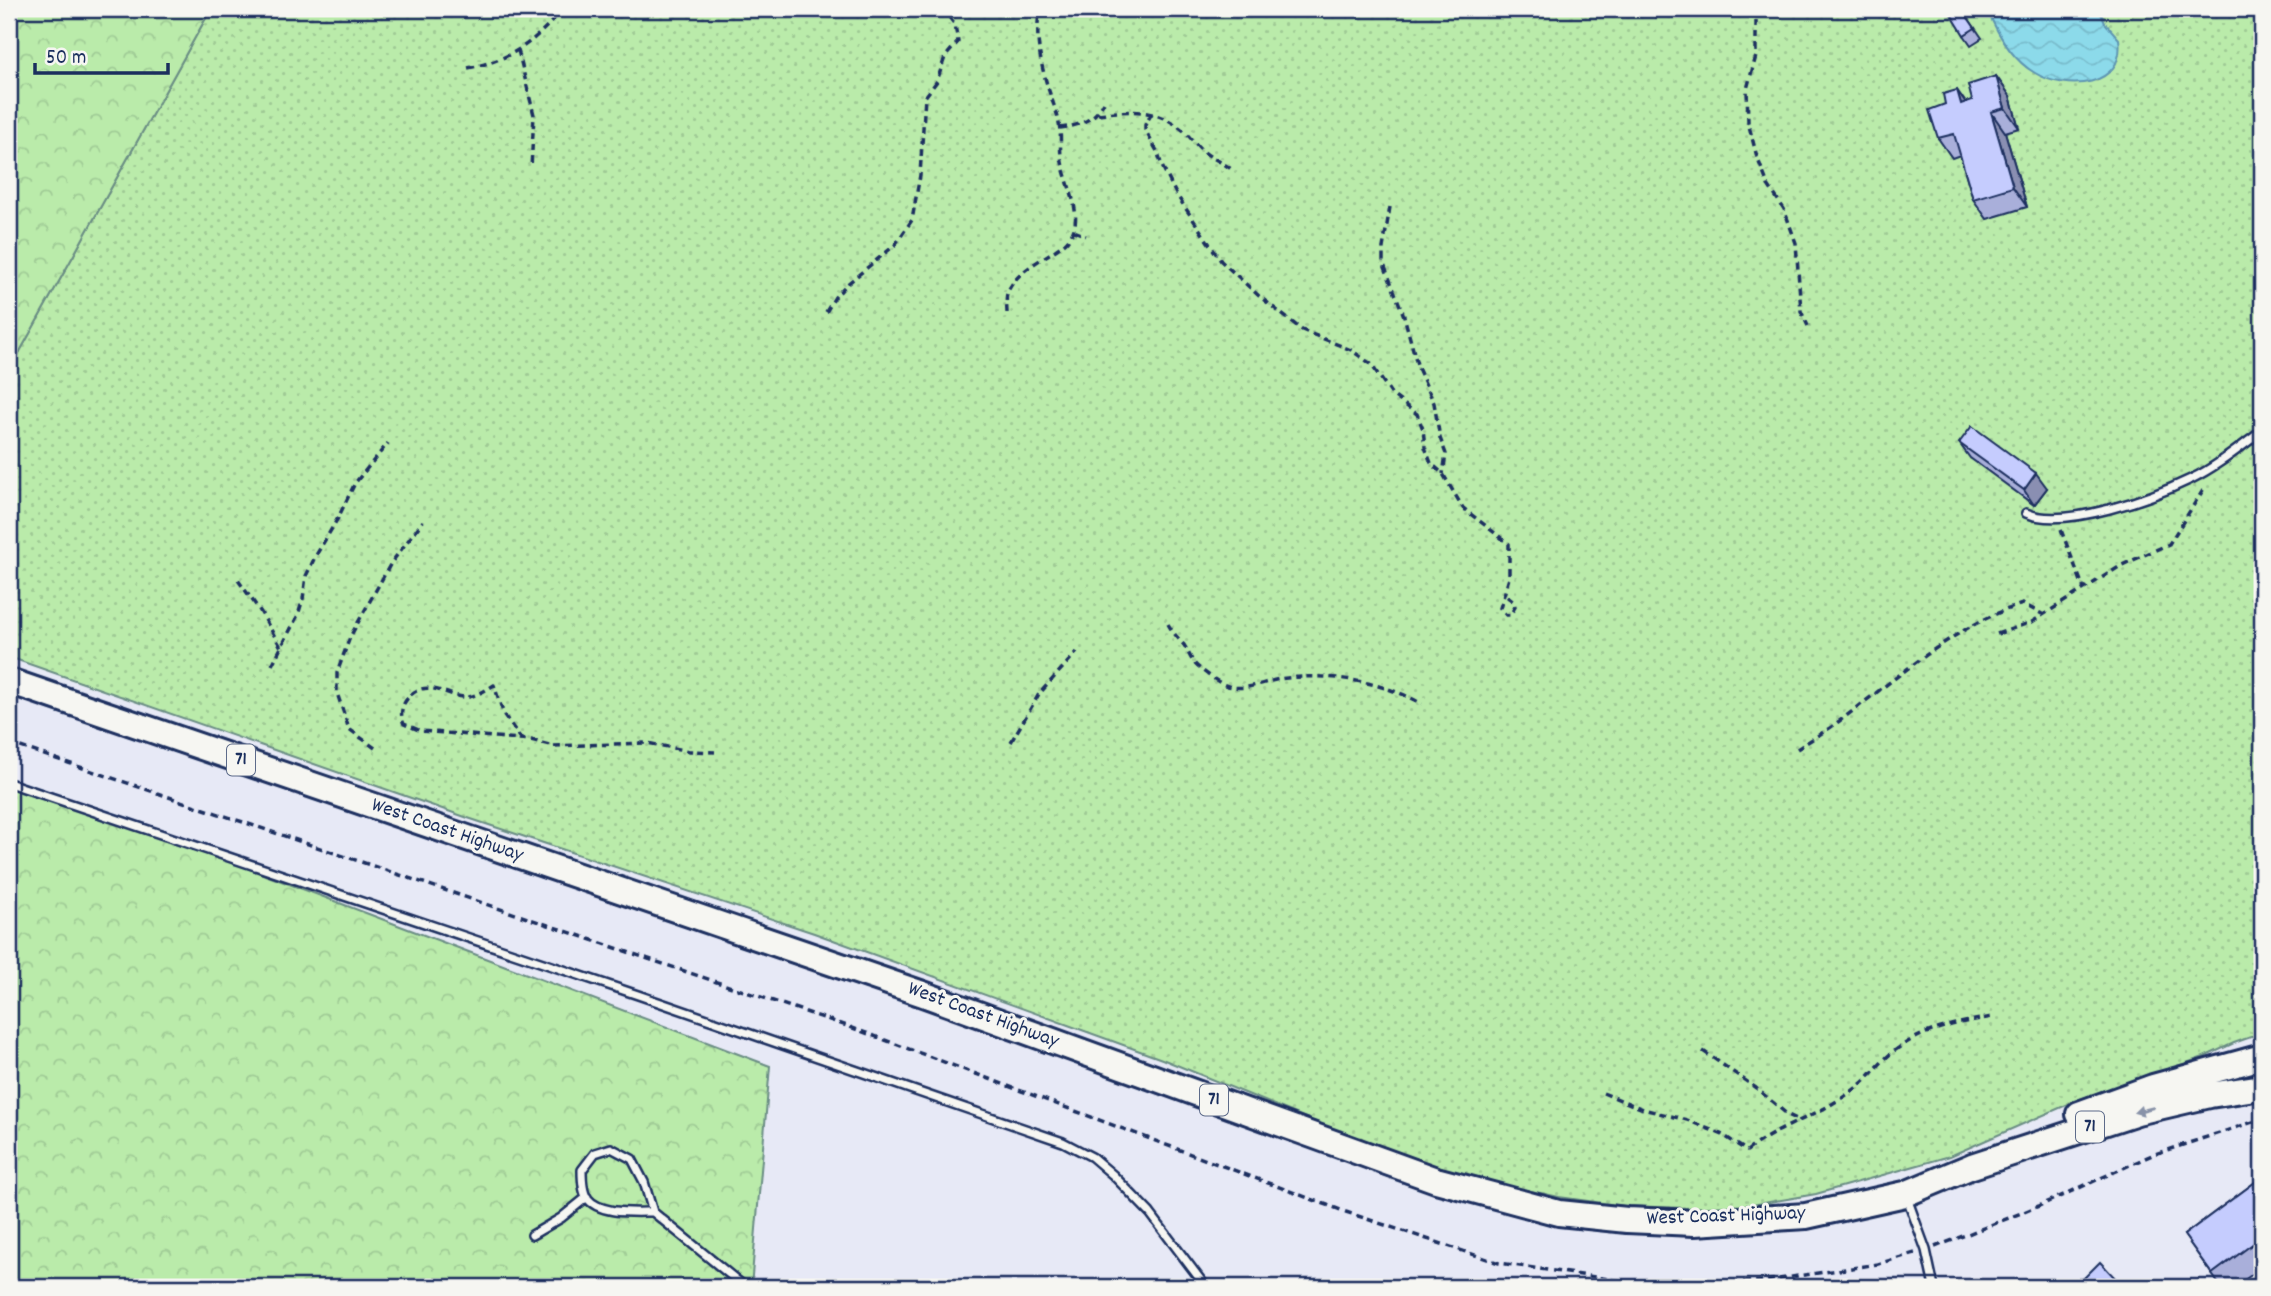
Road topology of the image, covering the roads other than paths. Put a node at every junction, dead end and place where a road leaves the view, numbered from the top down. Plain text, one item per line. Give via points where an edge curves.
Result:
1 (2262, 431) edge
2 (2026, 513) dead end
3 (9, 681) edge
4 (9, 783) edge
5 (2262, 1057) edge
6 (2262, 1087) edge
7 (1972, 1166) junction
8 (1905, 1194) junction
9 (587, 1197) junction
10 (653, 1212) junction
11 (532, 1235) dead end
12 (746, 1287) edge
13 (1206, 1287) edge
14 (1934, 1287) edge

1 - 2 lane via 2191,480 2095,513 2056,518
3 - 8 highway, West Coast Highway / 71 via 708,919 1499,1199 1559,1213 1694,1223 1806,1216
4 - 13 lane via 1063,1142 1113,1175 1150,1213
5 - 7 highway, West Coast Highway / 71 via 2153,1087 2044,1127
6 -> 7 highway, West Coast Highway / 71 via 2137,1112
7 - 8 highway, West Coast Highway / 71
8 - 14 lane
9 - 10 lane via 624,1212
9 - 10 lane via 582,1170 595,1153 611,1148 632,1159
9 - 11 lane
10 - 12 lane

